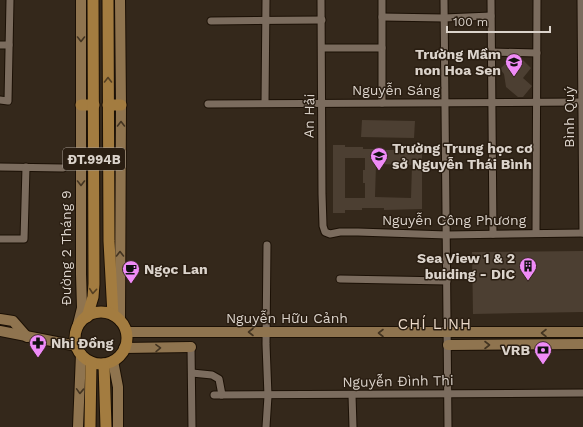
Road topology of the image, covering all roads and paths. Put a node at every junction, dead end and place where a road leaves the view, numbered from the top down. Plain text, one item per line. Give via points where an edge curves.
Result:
1 (10, 0) edge
2 (81, 0) edge
3 (93, 0) edge
4 (108, 0) edge
5 (120, 0) edge
6 (266, 0) edge
7 (322, 0) edge
8 (382, 0) edge
9 (444, 0) edge
10 (491, 0) edge
11 (537, 0) edge
12 (581, 0) edge
13 (582, 15) edge
14 (491, 16) junction
15 (382, 17) junction
16 (444, 18) junction
17 (322, 20) junction
18 (211, 21) dead end
19 (266, 21) junction
20 (0, 45) edge
21 (9, 45) junction
22 (322, 48) junction
23 (382, 48) junction
24 (491, 52) junction
25 (537, 53) junction
26 (0, 100) edge
27 (582, 102) edge
28 (322, 103) junction
29 (382, 103) junction
30 (492, 103) junction
31 (537, 103) junction
32 (208, 104) dead end
33 (265, 104) junction
34 (445, 104) junction
35 (81, 105) junction
36 (94, 105) junction
37 (108, 105) junction
38 (121, 105) junction
39 (0, 167) edge
40 (26, 167) junction
41 (63, 168) dead end
42 (325, 232) joint
43 (536, 233) junction
44 (583, 233) edge
45 (493, 234) junction
46 (447, 235) junction
47 (0, 239) edge
48 (267, 245) dead end
49 (340, 279) dead end
50 (447, 281) junction
51 (86, 317) junction
52 (116, 318) junction
53 (0, 319) edge
54 (77, 328) junction
55 (0, 331) edge
56 (126, 332) junction
57 (267, 332) junction
58 (583, 332) edge
59 (448, 333) junction
60 (26, 337) junction
61 (583, 344) edge
62 (448, 345) junction
63 (191, 347) joint
64 (124, 348) junction
65 (79, 350) junction
66 (91, 362) junction
67 (109, 362) junction
68 (192, 373) junction
69 (448, 393) junction
70 (583, 393) edge
71 (214, 395) dead end
72 (222, 395) junction
73 (352, 395) junction
74 (268, 396) junction
75 (78, 427) edge
76 (90, 427) edge
77 (106, 427) edge
78 (118, 427) edge
79 (192, 427) edge
80 (266, 427) edge
81 (353, 427) edge
82 (448, 427) edge

1 - 21 street
2 -> 35 main road, Đường 2 Tháng 9 / ĐT.994B
3 - 36 main road, Đường 2 Tháng 9 / ĐT.994B
37 -> 4 main road, ĐT.994B
5 - 38 main road, ĐT.994B
6 - 19 street
7 - 17 street, An Hải
8 - 15 street
9 - 16 street
10 - 14 street
11 - 25 street
12 - 13 street, Bình Quý
13 - 27 street, Bình Quý
14 - 16 street
14 - 24 street
15 - 16 street
15 - 23 street
16 - 34 street
17 - 19 street
17 - 22 street, An Hải
18 - 19 street
19 - 33 street
20 - 21 street
21 - 26 street via 8,101
22 - 23 street
22 - 28 street, An Hải
23 - 29 street
24 - 25 street
24 - 30 street
25 - 31 street
27 - 31 street, Nguyễn Sáng
27 - 44 street, Bình Quý
28 - 29 street, Nguyễn Sáng
28 - 33 street, Nguyễn Sáng
28 - 42 street, An Hải via 322,194
29 - 34 street, Nguyễn Sáng
30 - 31 street, Nguyễn Sáng
30 - 34 street, Nguyễn Sáng
30 - 45 street
31 - 43 street
32 - 33 street, Nguyễn Sáng
34 - 46 street
35 - 36 main road
35 -> 54 main road, Đường 2 Tháng 9 / ĐT.994B via 82,308
36 -> 51 main road, Đường 2 Tháng 9 / ĐT.994B via 94,284 93,297
37 - 38 main road
37 - 52 main road, ĐT.994B via 109,241
52 -> 38 main road, ĐT.994B
39 - 40 street
40 - 41 street
40 - 47 street via 24,239
42 - 46 street, Nguyễn Công Phương
43 - 44 street, Nguyễn Công Phương
43 - 45 street, Nguyễn Công Phương
45 - 46 street, Nguyễn Công Phương
46 - 50 street
48 - 57 street
49 - 50 street
50 - 59 street
51 - 52 main road via 100,312
51 - 54 main road, ĐT.994B
52 - 56 main road, ĐT.994B
53 - 60 main road via 13,321
54 - 65 main road, ĐT.994B via 75,336
55 - 60 main road
57 -> 56 main road, Nguyễn Hữu Cảnh
56 - 64 main road
59 -> 57 main road, Nguyễn Hữu Cảnh
57 - 74 street
58 -> 59 main road, Nguyễn Hữu Cảnh
59 - 62 street
60 - 65 main road
62 -> 61 main road
62 - 69 street
64 -> 63 main road
63 - 68 street
64 - 67 main road via 120,355
65 - 66 main road
65 -> 75 main road, ĐT.994B
66 - 67 main road
66 - 76 main road
67 - 77 main road
67 - 78 main road via 118,387
68 - 72 street via 212,375 219,379
68 - 79 street
69 - 70 street, Nguyễn Đình Thi
69 - 73 street, Nguyễn Đình Thi
69 - 82 street
71 - 72 street, Nguyễn Đình Thi
72 - 74 street, Nguyễn Đình Thi
73 - 74 street, Nguyễn Đình Thi
73 - 81 street
74 - 80 street

